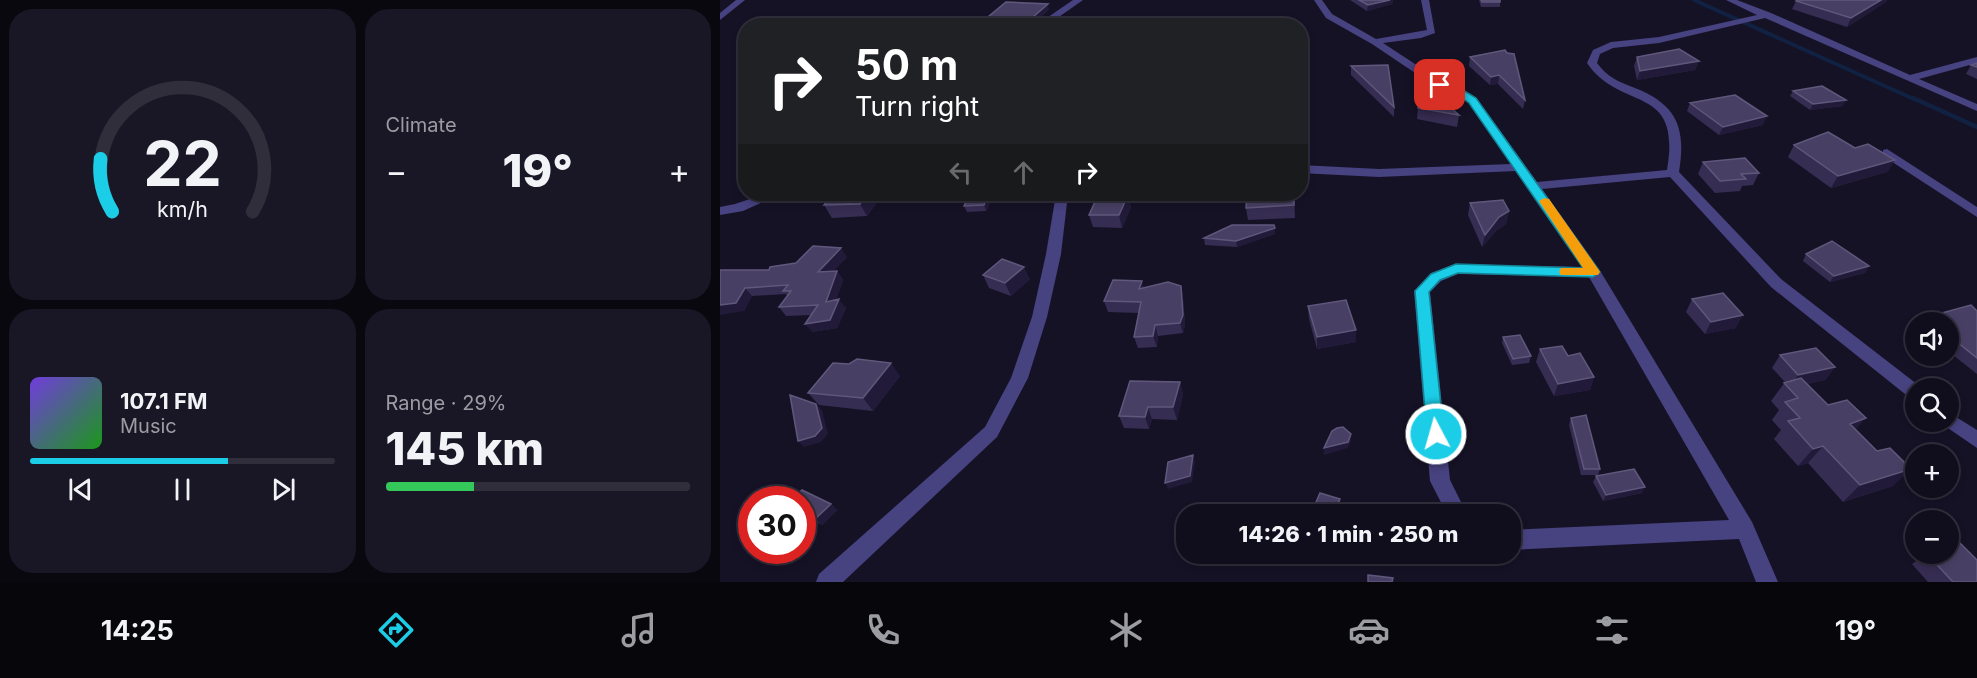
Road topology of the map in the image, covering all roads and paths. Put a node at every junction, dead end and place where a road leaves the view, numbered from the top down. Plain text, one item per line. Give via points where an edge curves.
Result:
1 (741, 0) edge
2 (1079, 0) edge
3 (1318, 0) edge
4 (1425, 0) edge
5 (1730, 0) edge
6 (1768, 15) junction
7 (720, 17) edge
8 (1052, 18) edge
9 (1375, 42) junction
10 (1977, 60) edge
11 (1910, 78) junction
12 (1977, 108) edge
13 (1887, 153) edge
14 (1518, 167) junction
15 (1308, 170) edge
16 (1673, 173) junction
17 (1534, 186) junction
18 (756, 201) edge
19 (1061, 201) edge
20 (720, 211) edge
21 (1977, 213) edge
22 (1593, 272) junction
23 (1905, 384) edge
24 (1959, 427) edge
25 (1977, 440) edge
26 (1452, 504) edge
27 (1744, 530) junction
28 (1521, 540) edge
29 (827, 582) edge
30 (1767, 582) edge

1 - 7 street
2 - 8 street
3 - 9 street via 1329,16
4 - 9 street via 1432,31
5 - 6 street
6 - 11 street
6 - 16 street via 1659,39 1611,45 1596,52 1592,63 1600,76 1652,101 1667,113 1678,146
9 - 14 street via 1440,85 1473,100
10 - 11 street
11 - 12 street
13 - 21 street
14 - 15 street via 1379,173
14 - 17 street
16 - 17 street
16 - 23 street via 1776,283
17 - 22 street
18 - 20 street
19 - 29 street via 1045,299 1007,408 991,432
22 - 26 street via 1456,269 1436,277 1422,291 1440,481
22 - 27 street
24 - 25 street
27 - 28 street
27 - 30 street

